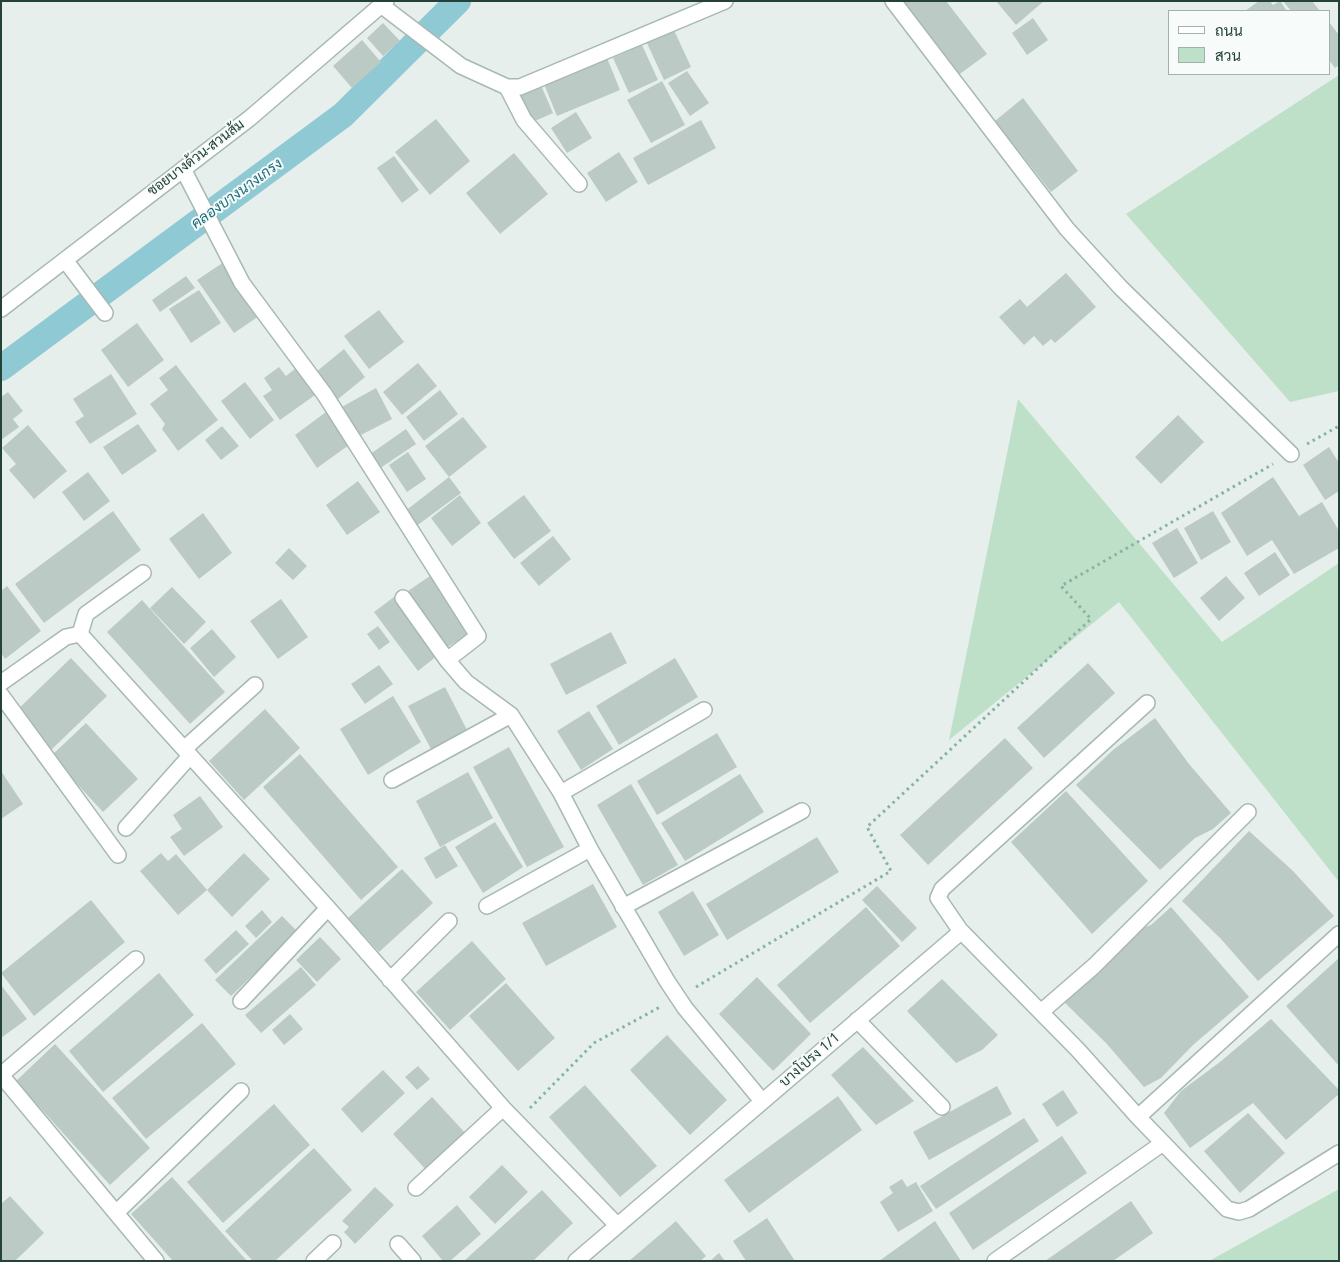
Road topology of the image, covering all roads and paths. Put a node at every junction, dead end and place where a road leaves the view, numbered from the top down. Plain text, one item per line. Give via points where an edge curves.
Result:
1 (725, 1) edge
2 (893, 1) edge
3 (385, 7) edge
4 (506, 87) junction
5 (183, 169) junction
6 (579, 184) dead end
7 (65, 260) junction
8 (1, 309) edge
9 (101, 310) dead end
10 (1339, 426) edge
11 (1291, 454) junction
12 (143, 573) dead end
13 (403, 598) dead end
14 (80, 634) junction
15 (447, 660) junction
16 (1, 683) edge
17 (255, 684) dead end
18 (1, 695) edge
19 (1147, 703) dead end
20 (704, 710) dead end
21 (511, 715) junction
22 (187, 753) junction
23 (392, 780) dead end
24 (562, 793) junction
25 (802, 811) dead end
26 (1248, 812) dead end
27 (126, 828) dead end
28 (590, 849) junction
29 (118, 855) dead end
30 (487, 906) dead end
31 (623, 907) junction
32 (328, 908) junction
33 (449, 921) dead end
34 (958, 933) junction
35 (1339, 934) edge
36 (136, 960) dead end
37 (390, 980) junction
38 (678, 997) junction
39 (241, 1001) dead end
40 (1041, 1012) junction
41 (857, 1020) junction
42 (1, 1075) edge
43 (240, 1091) dead end
44 (762, 1101) junction
45 (942, 1107) dead end
46 (503, 1108) junction
47 (1138, 1117) junction
48 (516, 1122) junction
49 (1163, 1143) junction
50 (1339, 1153) edge
51 (416, 1188) dead end
52 (116, 1213) junction
53 (617, 1225) junction
54 (333, 1244) dead end
55 (398, 1244) dead end
56 (156, 1261) edge
57 (314, 1261) edge
58 (413, 1261) edge
59 (576, 1261) edge
60 (995, 1261) edge

1 - 4 street via 520,87
2 - 11 street via 1067,229 1120,288
3 - 4 street via 461,66
3 - 5 street, ซอยบางด้วน-สวนส้ม
4 - 6 street via 524,120
5 - 7 street, ซอยบางด้วน-สวนส้ม
5 - 15 street via 242,283 325,396 478,636
7 - 8 street, ซอยบางด้วน-สวนส้ม
7 - 9 street
10 - 11 path
11 - 38 path via 1061,586 1091,619 867,827 891,871
12 - 14 street via 86,614
13 - 15 street
14 - 16 street via 66,637
14 - 22 street
15 - 21 street via 466,682
17 - 22 street
18 - 29 street
19 - 34 street via 942,889 938,898
20 - 24 street
21 - 23 street
21 - 24 street
22 - 27 street
22 - 32 street
24 - 28 street
25 - 31 street
26 - 40 street via 1094,966
28 - 30 street
28 - 31 street
31 - 38 street
32 - 37 street
32 - 39 street
33 - 37 street
34 - 40 street
34 - 41 street, บางโปรง 1/1
35 - 47 street
36 - 42 street
37 - 46 street
38 - 44 street
38 - 48 path via 594,1044
40 - 47 street
41 - 44 street, บางโปรง 1/1
41 - 45 street
42 - 52 street
43 - 52 street
44 - 53 street, บางโปรง 1/1
46 - 48 street
46 - 51 street
47 - 49 street
48 - 53 street
49 - 50 street via 1227,1209 1239,1212
49 - 60 street
52 - 56 street
53 - 59 street, บางโปรง 1/1
54 - 57 street
55 - 58 street

